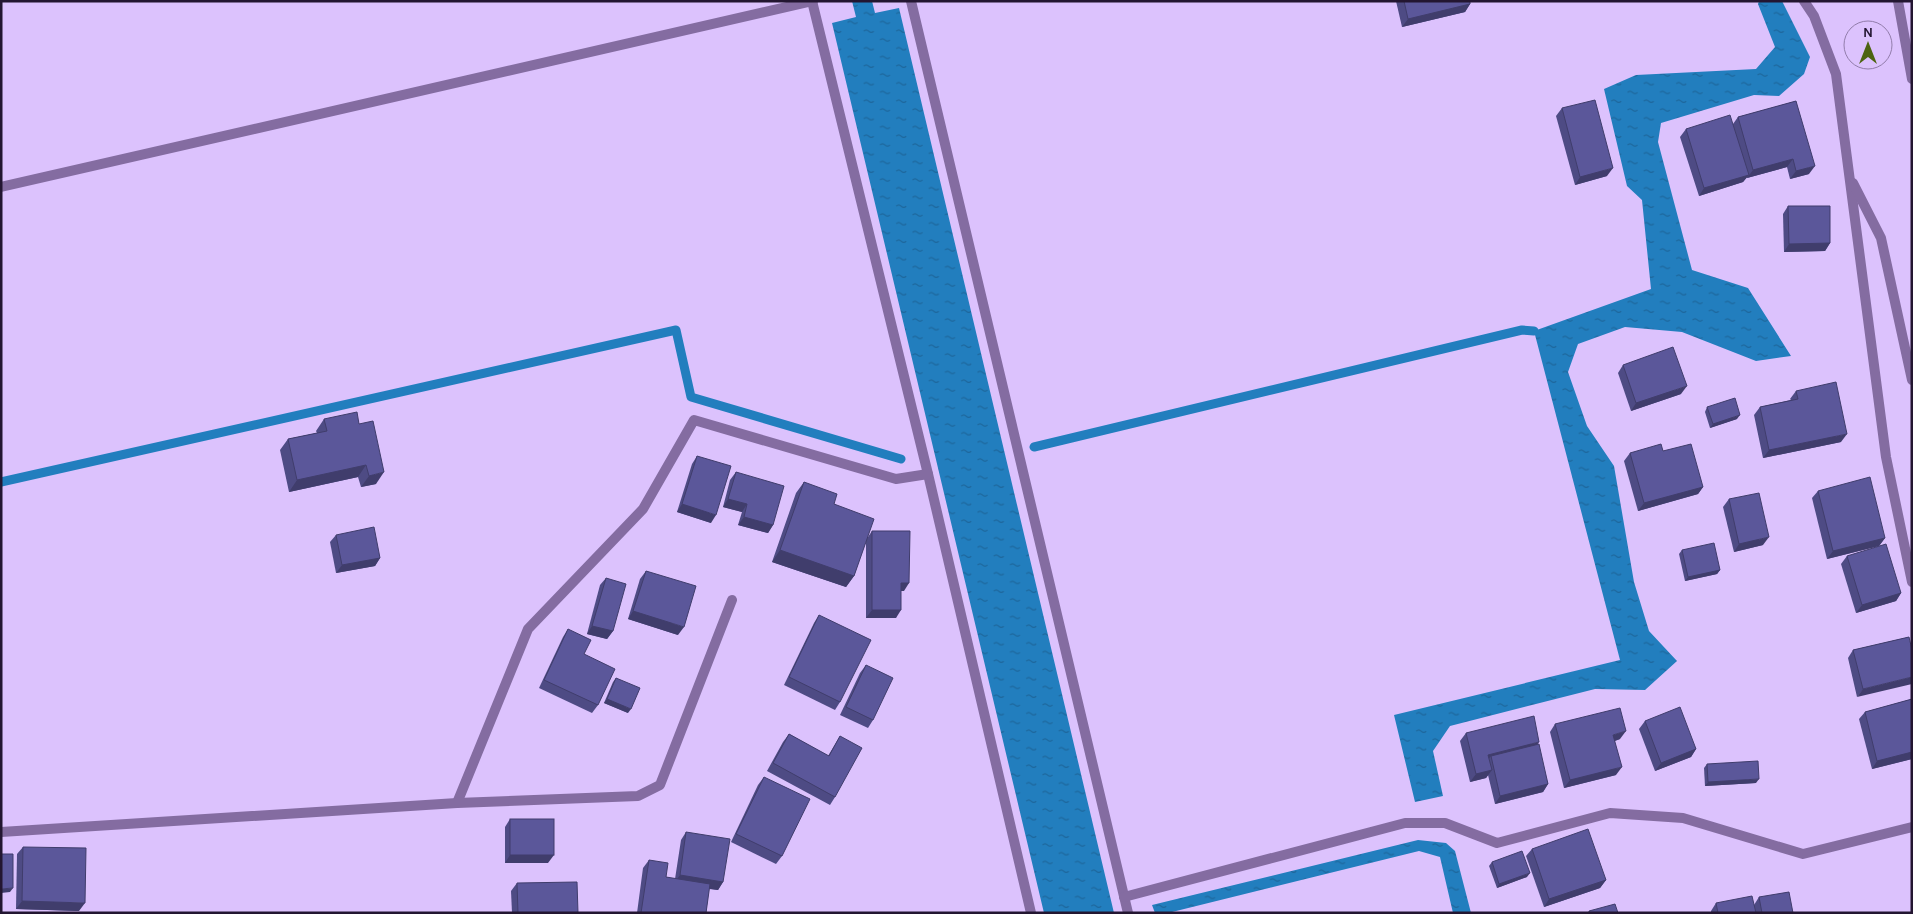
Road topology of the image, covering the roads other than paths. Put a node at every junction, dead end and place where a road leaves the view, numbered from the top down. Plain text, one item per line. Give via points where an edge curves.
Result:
1 (813, 1) edge
2 (911, 1) edge
3 (1804, 1) edge
4 (1898, 1) edge
5 (1912, 79) edge
6 (1850, 176) junction
7 (1, 187) edge
8 (1912, 380) edge
9 (928, 474) junction
10 (1912, 582) edge
11 (732, 600) dead end
12 (457, 803) junction
13 (1912, 828) edge
14 (1, 832) edge
15 (1124, 898) junction
16 (1031, 913) edge
17 (1128, 913) edge

1 - 7 street
1 - 9 street
2 - 15 street
3 - 6 street via 1814,16 1836,74
4 - 5 street
6 - 8 street via 1881,238
6 - 10 street via 1886,457
9 - 12 street via 896,479 694,420 642,509 528,629
9 - 16 street
11 - 12 street via 660,785 638,796
12 - 14 street
13 - 15 street via 1803,854 1674,817 1610,813 1497,843 1445,823 1405,823
15 - 17 street

